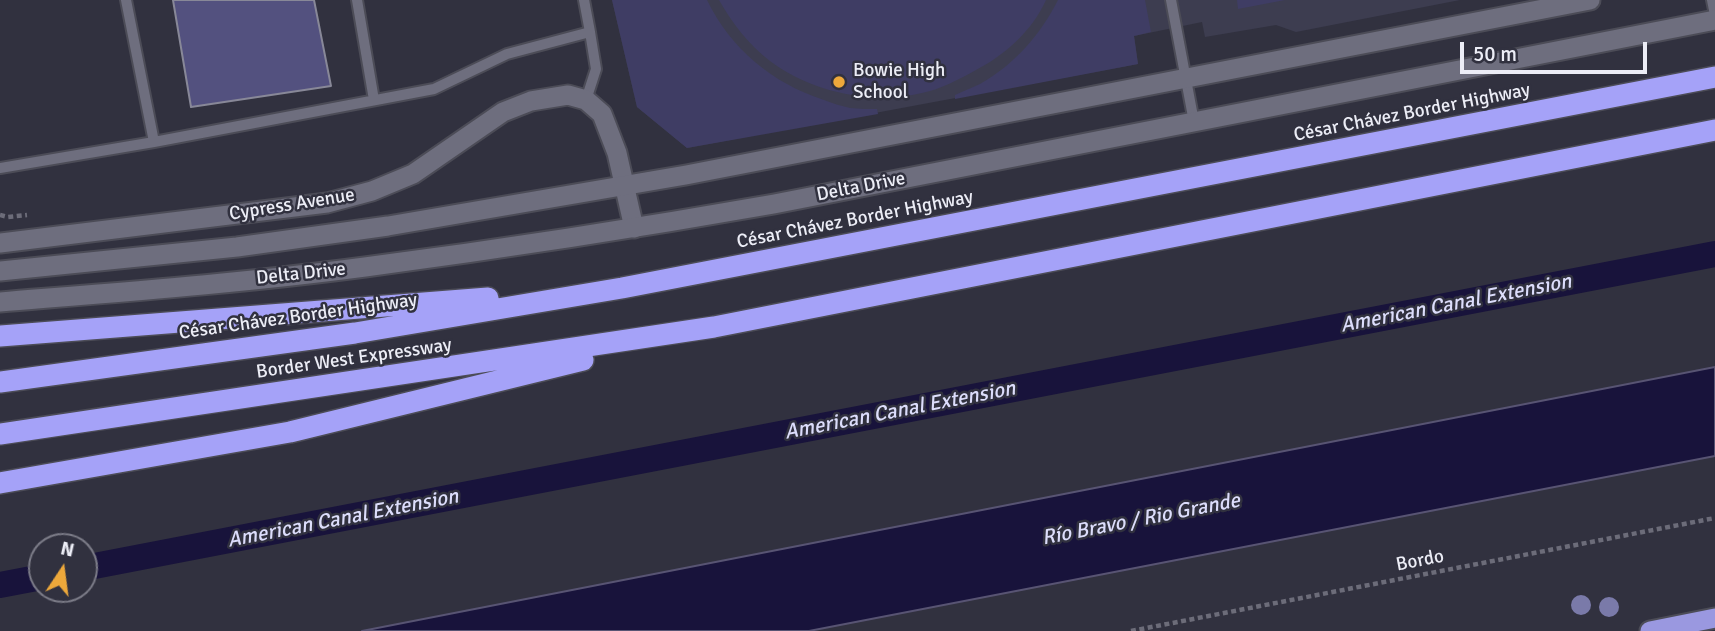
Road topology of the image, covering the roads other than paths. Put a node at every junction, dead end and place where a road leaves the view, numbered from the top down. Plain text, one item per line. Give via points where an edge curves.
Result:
1 (126, 0) edge
2 (357, 0) edge
3 (583, 0) edge
4 (1171, 0) edge
5 (1590, 0) edge
6 (1712, 0) edge
7 (1715, 18) edge
8 (590, 32) junction
9 (1715, 77) edge
10 (1185, 79) junction
11 (374, 100) junction
12 (586, 100) junction
13 (1194, 122) junction
14 (1715, 130) edge
15 (154, 142) junction
16 (0, 168) edge
17 (624, 185) junction
18 (634, 228) junction
19 (0, 243) edge
20 (0, 271) edge
21 (622, 288) junction
22 (0, 302) edge
23 (714, 327) junction
24 (0, 336) edge
25 (0, 382) edge
26 (0, 435) edge
27 (0, 483) edge
28 (1715, 618) edge
29 (1650, 631) edge

1 - 15 lane
2 - 11 lane
3 - 8 lane
4 - 10 lane
5 - 10 main road, Delta Drive
6 - 7 lane
7 - 13 main road, Delta Drive
8 - 11 lane via 508,54 434,89
8 - 12 lane via 596,69
9 - 21 highway, César Chávez Border Highway
10 - 13 lane
10 - 17 main road, Delta Drive
11 - 15 lane
12 - 17 main road via 602,114
12 - 19 main road, Cypress Avenue via 568,95 531,101 503,112 413,174 327,203
13 - 18 main road, Delta Drive
14 - 23 highway
15 - 16 lane
17 - 18 main road
17 - 20 main road, Delta Drive via 237,247
18 - 22 main road, Delta Drive via 364,267
21 - 24 highway
21 - 25 highway, César Chávez Border Highway via 355,333
23 - 26 highway, Border West Expressway
23 - 27 highway via 290,432
28 - 29 highway

